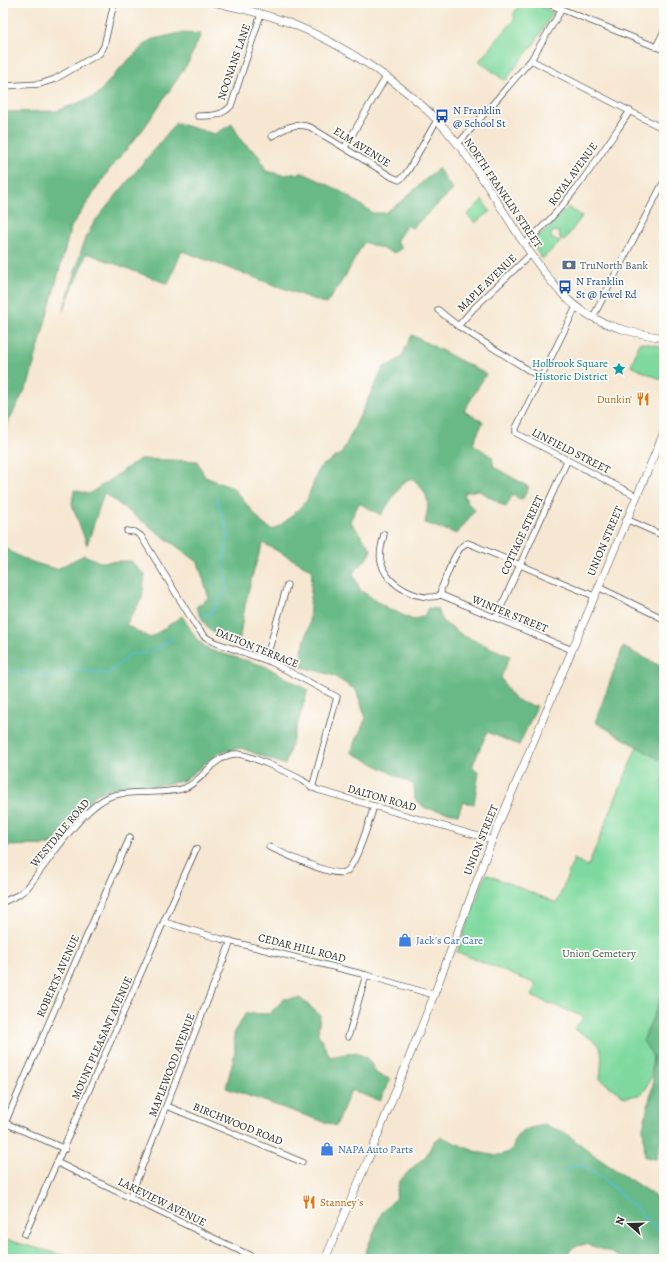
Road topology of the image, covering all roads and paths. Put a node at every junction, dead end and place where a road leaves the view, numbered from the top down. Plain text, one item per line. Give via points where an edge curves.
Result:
1 (114, 3) edge
2 (217, 3) edge
3 (546, 3) edge
4 (229, 4) edge
5 (562, 9) junction
6 (261, 14) junction
7 (664, 31) edge
8 (656, 47) junction
9 (664, 50) edge
10 (531, 60) junction
11 (386, 77) junction
12 (3, 86) edge
13 (630, 111) junction
14 (198, 116) dead end
15 (437, 120) junction
16 (664, 129) edge
17 (272, 136) dead end
18 (458, 144) junction
19 (344, 147) junction
20 (664, 181) edge
21 (524, 244) junction
22 (531, 254) junction
23 (576, 307) junction
24 (438, 310) dead end
25 (593, 318) junction
26 (458, 326) junction
27 (664, 338) edge
28 (541, 378) junction
29 (664, 432) edge
30 (567, 461) junction
31 (636, 496) junction
32 (626, 519) junction
33 (127, 531) dead end
34 (384, 534) dead end
35 (664, 536) edge
36 (520, 564) junction
37 (287, 585) dead end
38 (598, 587) junction
39 (441, 595) junction
40 (594, 596) junction
41 (496, 618) junction
42 (664, 619) edge
43 (572, 650) junction
44 (266, 660) junction
45 (270, 766) joint
46 (312, 788) junction
47 (374, 806) junction
48 (130, 837) dead end
49 (492, 840) junction
50 (269, 847) dead end
51 (196, 849) dead end
52 (3, 902) edge
53 (164, 922) junction
54 (231, 941) junction
55 (366, 975) junction
56 (434, 995) junction
57 (348, 1037) dead end
58 (167, 1106) junction
59 (4, 1122) edge
60 (65, 1149) junction
61 (302, 1162) dead end
62 (58, 1163) junction
63 (130, 1197) junction
64 (26, 1234) dead end
65 (257, 1259) edge
66 (325, 1259) edge

1 - 12 street via 100,53 40,84
2 - 4 main road, NORTH FRANKLIN STREET
3 - 5 street
4 - 6 main road, NORTH FRANKLIN STREET
5 - 8 street
5 - 10 street
6 - 11 main road, NORTH FRANKLIN STREET via 319,36
6 - 14 street, NOONANS LANE via 231,106 227,111 212,116
7 - 8 street
8 - 9 street
10 - 13 street
10 - 18 street
11 - 15 main road, NORTH FRANKLIN STREET
11 - 19 street
13 - 16 street
13 - 21 street, ROYAL AVENUE via 576,189 544,228
15 - 18 main road, NORTH FRANKLIN STREET
15 - 19 street, ELM AVENUE via 407,173 399,180
17 - 19 street, ELM AVENUE via 290,126 301,124
18 - 21 main road, NORTH FRANKLIN STREET
20 - 25 street
21 - 22 main road, NORTH FRANKLIN STREET
22 - 23 main road, NORTH FRANKLIN STREET via 556,288
22 - 26 street, MAPLE AVENUE
23 - 25 main road, NORTH FRANKLIN STREET
23 - 28 street, LINFIELD STREET
24 - 26 street, MAPLE AVENUE
25 - 27 main road, NORTH FRANKLIN STREET via 619,328
26 - 28 street, MAPLE AVENUE
28 - 30 street, LINFIELD STREET via 516,428 516,433
29 - 31 main road, UNION STREET
30 - 31 street, LINFIELD STREET
30 - 36 street, COTTAGE STREET
31 - 32 main road, UNION STREET
32 - 35 street
32 - 38 main road, UNION STREET
33 - 44 street, DALTON TERRACE via 141,536 204,636 218,644
34 - 39 street via 380,559 390,579 402,588 424,597
36 - 39 street via 465,543 454,557
36 - 40 street
36 - 41 street, COTTAGE STREET
37 - 44 street
38 - 40 main road, UNION STREET
38 - 42 street
39 - 41 street, WINTER STREET
40 - 43 main road, UNION STREET
41 - 43 street, WINTER STREET
43 - 49 main road, UNION STREET
44 - 46 street, DALTON TERRACE via 337,697
45 - 46 street, DALTON ROAD via 302,780
45 - 52 street, WESTDALE ROAD via 243,755 230,755 220,759 184,788 123,793 103,799 86,813 27,888
46 - 47 street, DALTON ROAD
47 - 49 street, DALTON ROAD
47 - 50 street via 354,859 344,873 335,873
48 - 59 street, ROBERTS AVENUE
49 - 56 main road, UNION STREET
51 - 53 street, MOUNT PLEASANT AVENUE
53 - 54 street, CEDAR HILL ROAD
53 - 60 street, MOUNT PLEASANT AVENUE
54 - 55 street, CEDAR HILL ROAD
54 - 58 street, MAPLEWOOD AVENUE
55 - 56 street, CEDAR HILL ROAD
55 - 57 street
56 - 66 main road, UNION STREET
58 - 61 street, BIRCHWOOD ROAD
58 - 63 street, MAPLEWOOD AVENUE
59 - 60 street
60 - 62 street, MOUNT PLEASANT AVENUE
62 - 63 street, LAKEVIEW AVENUE
62 - 64 street, MOUNT PLEASANT AVENUE
63 - 65 street, LAKEVIEW AVENUE

